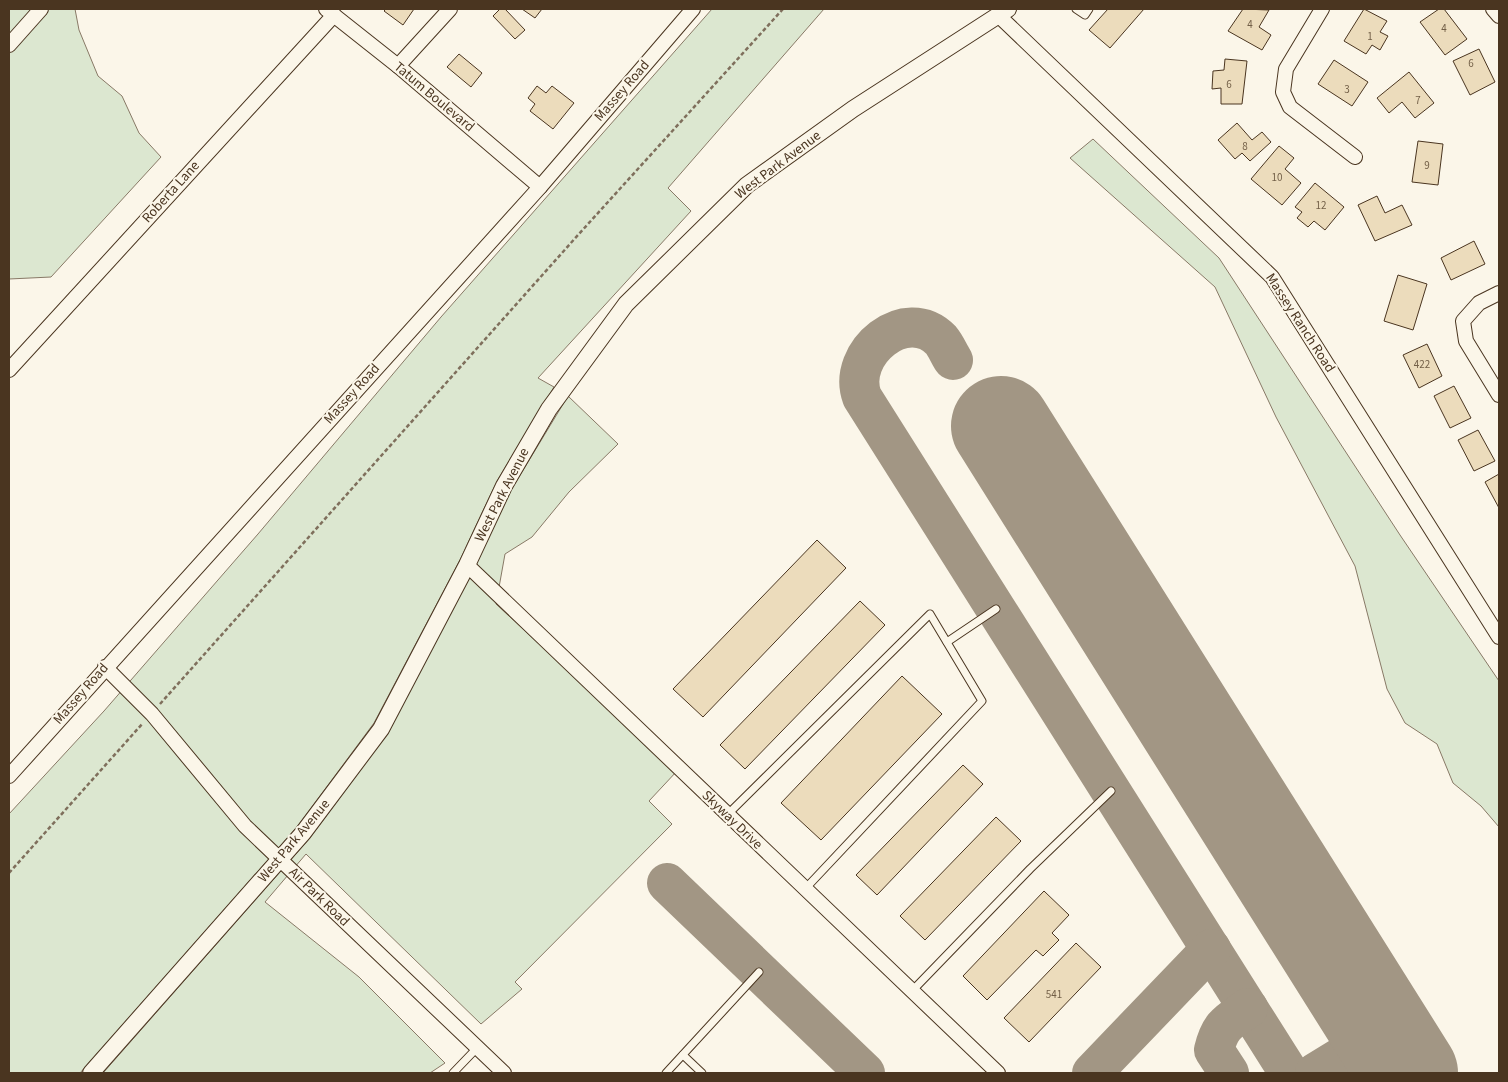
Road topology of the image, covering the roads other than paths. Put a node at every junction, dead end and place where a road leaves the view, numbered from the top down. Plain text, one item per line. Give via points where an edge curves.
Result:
1 (42, 9) edge
2 (450, 9) edge
3 (694, 9) edge
4 (1076, 9) edge
5 (1089, 9) edge
6 (1322, 9) edge
7 (1493, 9) edge
8 (330, 12) edge
9 (1004, 12) edge
10 (1499, 16) edge
11 (9, 45) edge
12 (398, 66) junction
13 (1356, 157) dead end
14 (540, 187) junction
15 (1499, 293) edge
16 (9, 370) edge
17 (1499, 395) edge
18 (467, 564) junction
19 (996, 609) dead end
20 (1499, 637) edge
21 (946, 642) junction
22 (105, 667) junction
23 (9, 776) edge
24 (1111, 791) dead end
25 (727, 814) junction
26 (280, 860) junction
27 (805, 890) junction
28 (760, 972) dead end
29 (912, 991) junction
30 (477, 1048) junction
31 (683, 1055) junction
32 (91, 1073) edge
33 (453, 1073) edge
34 (504, 1073) edge
35 (666, 1073) edge
36 (702, 1073) edge
37 (998, 1073) edge

1 - 11 street
2 - 12 street
3 - 14 street, Massey Road
4 - 5 lane via 1085,15
6 - 13 street via 1286,69 1283,92 1290,107
7 - 10 street
8 - 12 street, Tatum Boulevard
8 - 16 street, Roberta Lane
9 - 18 street, West Park Avenue via 853,109 747,185 626,304 549,409 504,486
9 - 20 street, Massey Ranch Road via 1272,277
12 - 14 street, Tatum Boulevard
14 - 22 street, Massey Road
15 - 17 street via 1479,303 1463,321 1466,342
18 - 25 street, Skyway Drive
18 - 26 street, West Park Avenue via 381,729
19 - 21 lane
21 - 25 lane via 930,614
21 - 27 lane via 982,701
22 - 23 street, Massey Road
22 - 26 street, Air Park Road via 152,714 245,826
24 - 29 lane
25 - 27 street, Skyway Drive
26 - 30 street, Air Park Road
26 - 32 street, West Park Avenue
27 - 29 street, Skyway Drive
28 - 31 lane
29 - 37 street, Skyway Drive
30 - 33 lane
30 - 34 street, Air Park Road
31 - 35 lane
31 - 36 lane

